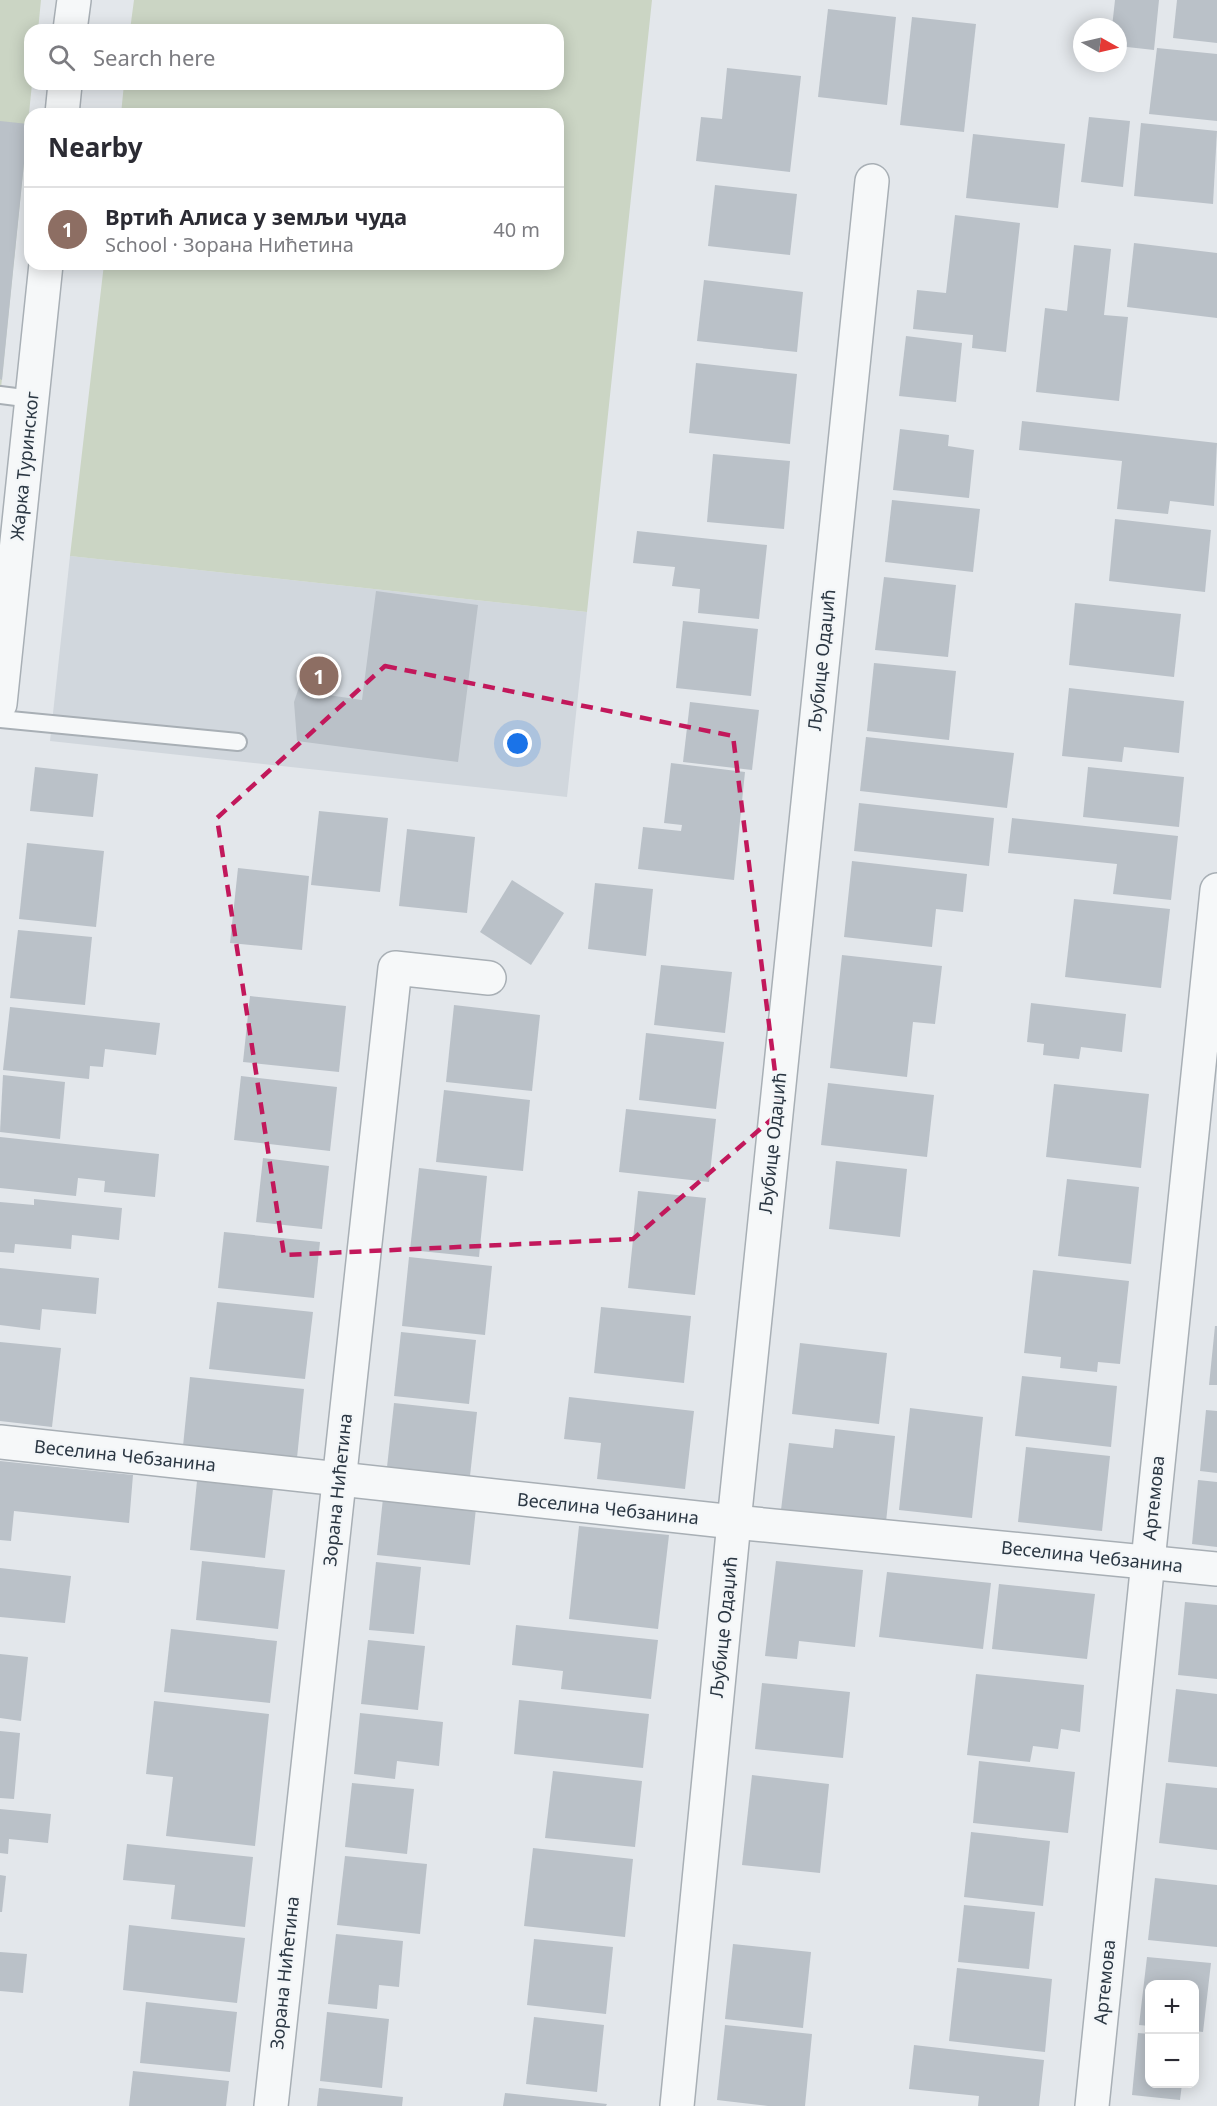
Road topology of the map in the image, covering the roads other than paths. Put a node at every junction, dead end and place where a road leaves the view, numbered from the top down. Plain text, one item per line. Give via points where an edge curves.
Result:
1 (74, 0) edge
2 (71, 24) edge
3 (64, 90) edge
4 (63, 108) edge
5 (872, 181) dead end
6 (45, 270) edge
7 (0, 395) edge
8 (32, 399) junction
9 (0, 704) edge
10 (0, 718) edge
11 (238, 742) dead end
12 (1217, 890) edge
13 (489, 978) dead end
14 (0, 1442) edge
15 (339, 1479) junction
16 (734, 1522) junction
17 (1148, 1562) junction
18 (1217, 1569) edge
19 (271, 2106) edge
20 (677, 2106) edge
21 (1092, 2106) edge

1 - 2 street
3 - 4 street
5 - 16 street, Љубице Одаџић
6 - 8 street, Жарка Туринског
7 - 8 lane
8 - 9 street, Жарка Туринског
10 - 11 lane
12 - 17 street, Артемова
13 - 15 street, Зорана Нићетина via 395,968
14 - 15 street, Веселина Чебзанина
15 - 16 street, Веселина Чебзанина
15 - 19 street, Зорана Нићетина
16 - 17 street, Веселина Чебзанина
16 - 20 street, Љубице Одаџић
17 - 18 street, Веселина Чебзанина
17 - 21 street, Артемова

